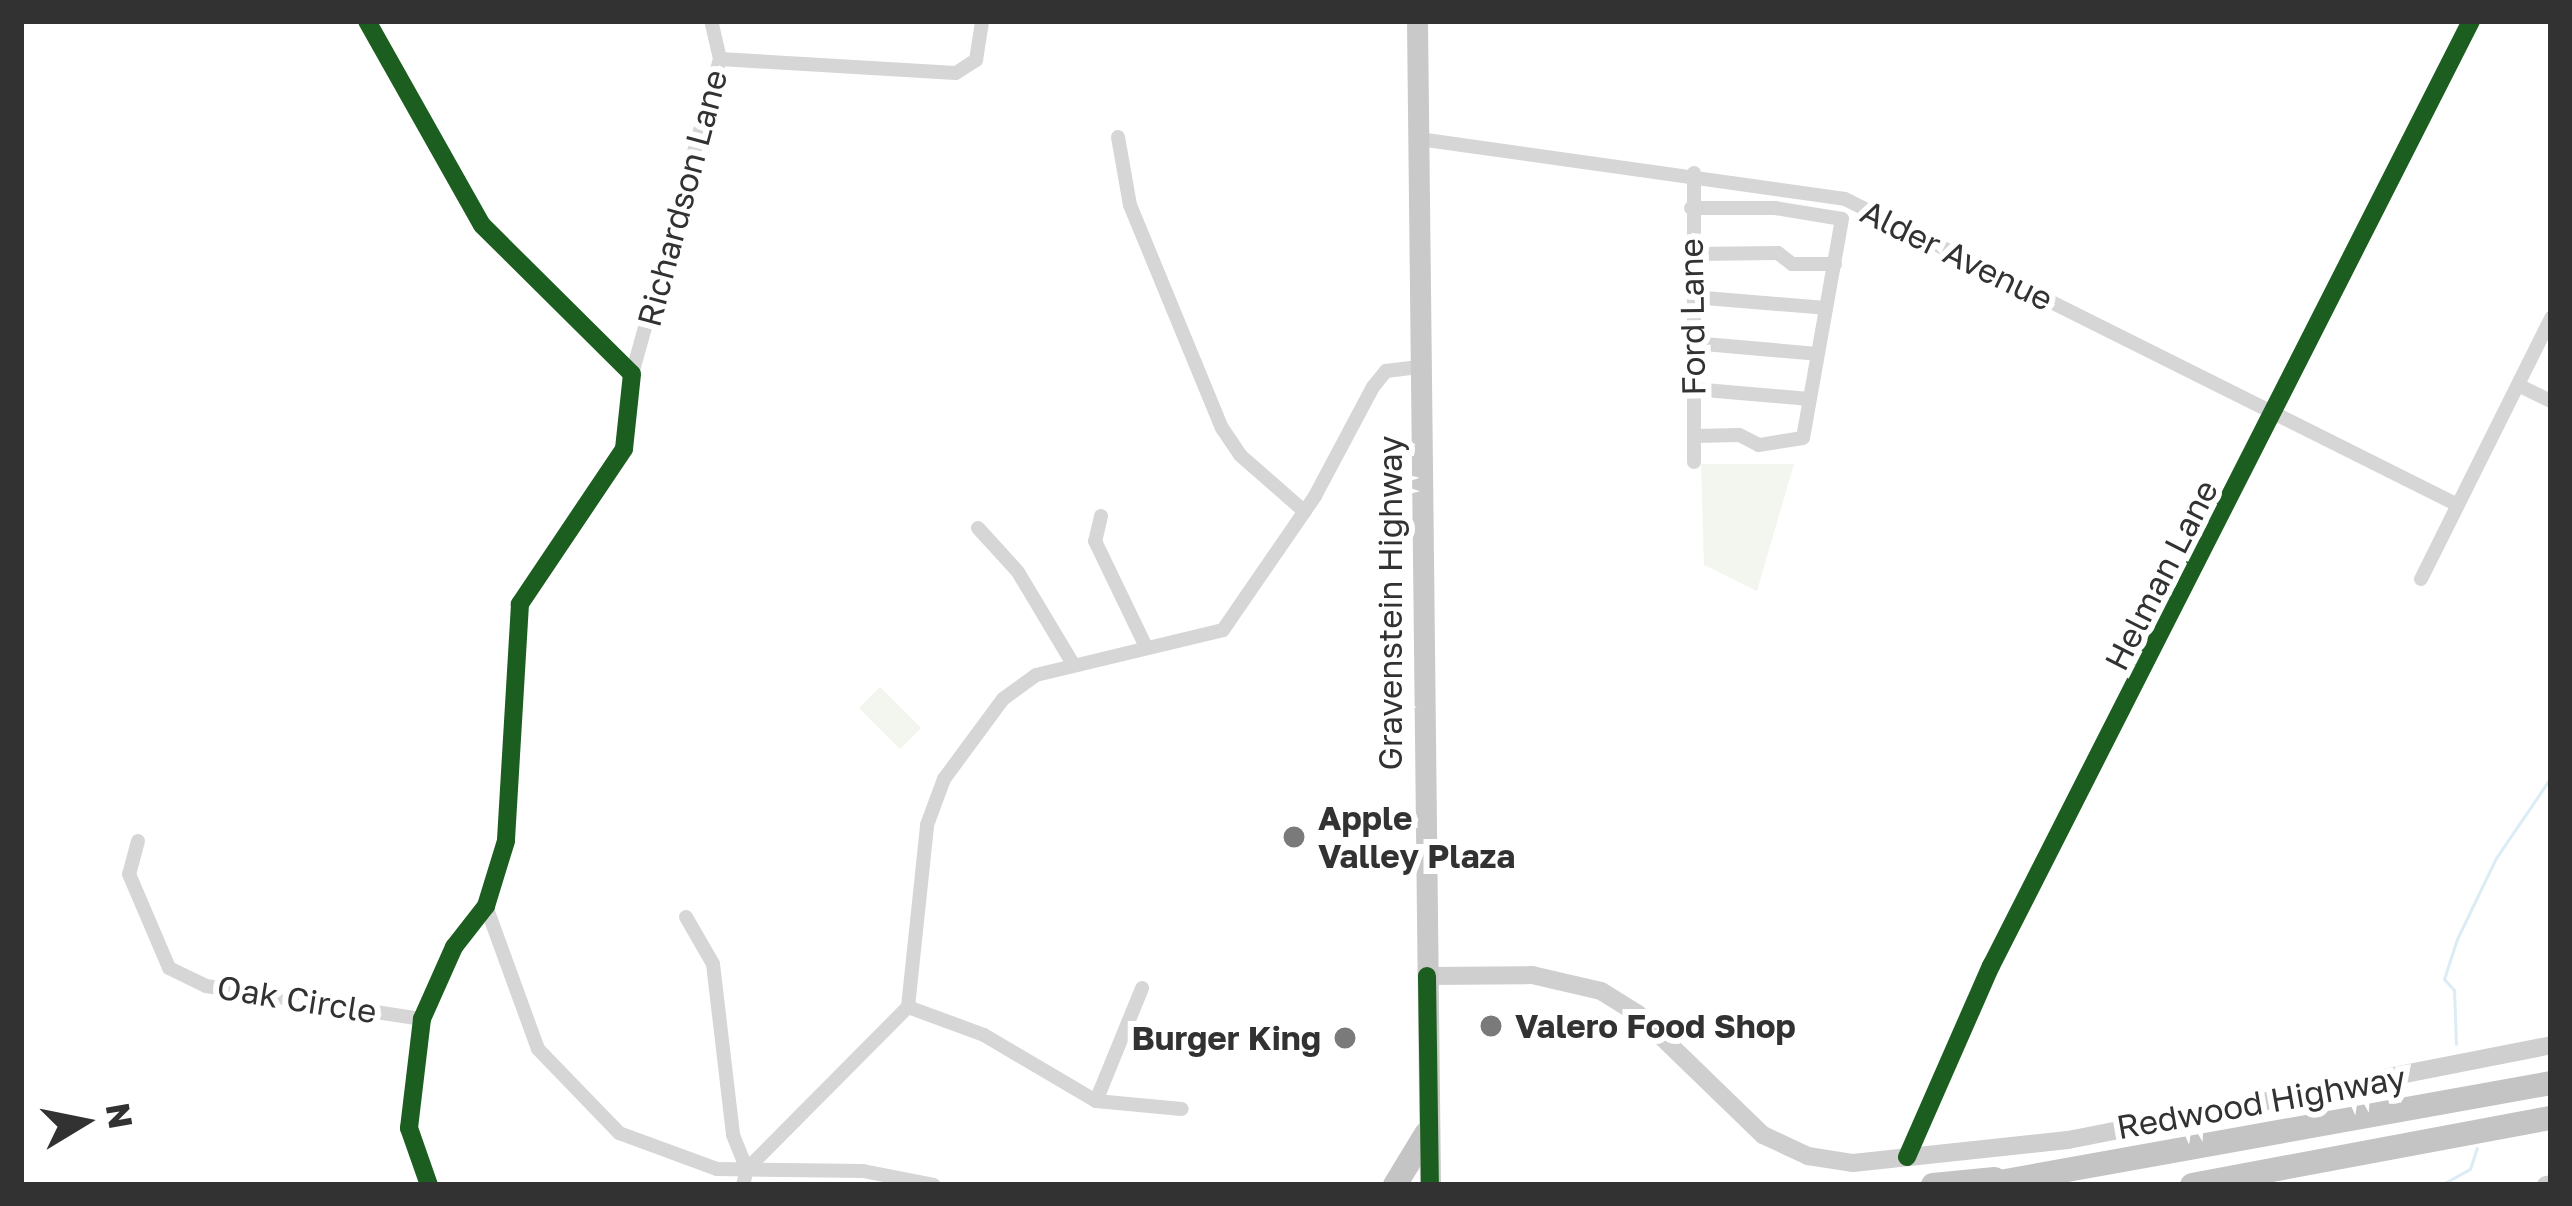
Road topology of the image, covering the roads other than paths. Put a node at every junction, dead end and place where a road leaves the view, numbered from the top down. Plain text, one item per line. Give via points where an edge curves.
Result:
1 (367, 21) edge
2 (711, 21) edge
3 (982, 21) edge
4 (1417, 21) edge
5 (2471, 21) edge
6 (720, 59) junction
7 (1118, 137) dead end
8 (1419, 139) junction
9 (1694, 172) junction
10 (1691, 208) junction
11 (1692, 254) junction
12 (1834, 264) junction
13 (1693, 297) junction
14 (1826, 308) junction
15 (2551, 318) edge
16 (1693, 343) junction
17 (1818, 354) junction
18 (1421, 367) junction
19 (632, 374) junction
20 (2518, 385) junction
21 (1693, 389) junction
22 (1810, 399) junction
23 (2551, 401) edge
24 (2276, 415) junction
25 (1694, 436) junction
26 (1694, 462) dead end
27 (2454, 503) junction
28 (1305, 512) junction
29 (1101, 517) dead end
30 (978, 528) dead end
31 (2420, 579) dead end
32 (1146, 647) junction
33 (1073, 664) junction
34 (138, 841) dead end
35 (486, 906) junction
36 (686, 917) dead end
37 (1427, 976) junction
38 (1142, 988) dead end
39 (908, 1007) junction
40 (422, 1019) junction
41 (2551, 1045) edge
42 (2551, 1083) edge
43 (1096, 1101) junction
44 (1182, 1109) dead end
45 (2551, 1118) edge
46 (1426, 1134) junction
47 (1907, 1157) junction
48 (2034, 1175) junction
49 (745, 1177) edge
50 (862, 1178) edge
51 (429, 1185) edge
52 (934, 1185) edge
53 (1395, 1185) edge
54 (1430, 1185) edge
55 (1933, 1185) edge
56 (1983, 1185) edge
57 (2192, 1185) edge

1 - 19 street via 482,225
2 - 6 street, Richardson Lane
3 - 6 street via 976,60 956,73
4 - 8 main road, Gravenstein Highway
5 - 24 street, Helman Lane
6 - 19 street, Richardson Lane
7 - 28 street via 1130,205 1222,428
8 - 9 street, Alder Avenue
8 - 18 main road, Gravenstein Highway
9 - 10 street, Ford Lane
9 - 24 street, Alder Avenue via 1845,200
10 - 11 street, Ford Lane
10 - 12 street via 1775,208 1842,219
11 - 12 street via 1778,253 1792,264
11 - 13 street, Ford Lane
12 - 14 street
13 - 14 street
13 - 16 street, Ford Lane
14 - 17 street
15 - 20 street
16 - 17 street
16 - 21 street, Ford Lane
17 - 22 street
18 - 28 street via 1386,371 1373,387
18 - 37 main road, Gravenstein Highway
19 - 35 street, Richardson Lane via 624,448 520,604 506,841
20 - 23 street
20 - 27 street
21 - 22 street
21 - 25 street, Ford Lane
22 - 25 street via 1798,444
24 - 27 street, Alder Avenue
24 - 47 street, Helman Lane via 1990,966
25 - 26 street, Ford Lane
27 - 31 street
28 - 32 street via 1223,630
29 - 32 street via 1095,541
30 - 33 street via 1018,572
32 - 33 street
33 - 39 street via 1017,687 944,779 927,825
34 - 40 street, Oak Circle via 129,874 169,968 206,986
35 - 40 street, Richardson Lane via 454,947
35 - 49 street via 538,1049 567,1086 619,1133
36 - 49 street via 713,964
37 - 46 main road, Gravenstein Highway
37 - 47 main road via 1546,977 1601,992 1638,1014 1726,1106 1784,1148 1853,1163
38 - 43 street
39 - 43 street via 984,1035
39 - 49 street
40 - 51 street, Richardson Lane via 410,1128
41 - 47 main road via 2136,1129
42 - 48 highway, Redwood Highway
43 - 44 street
45 - 57 highway, Redwood Highway
46 - 53 highway
46 - 54 main road, Gravenstein Highway
48 - 55 highway
48 - 56 highway, Redwood Highway
49 - 50 street
50 - 52 street

